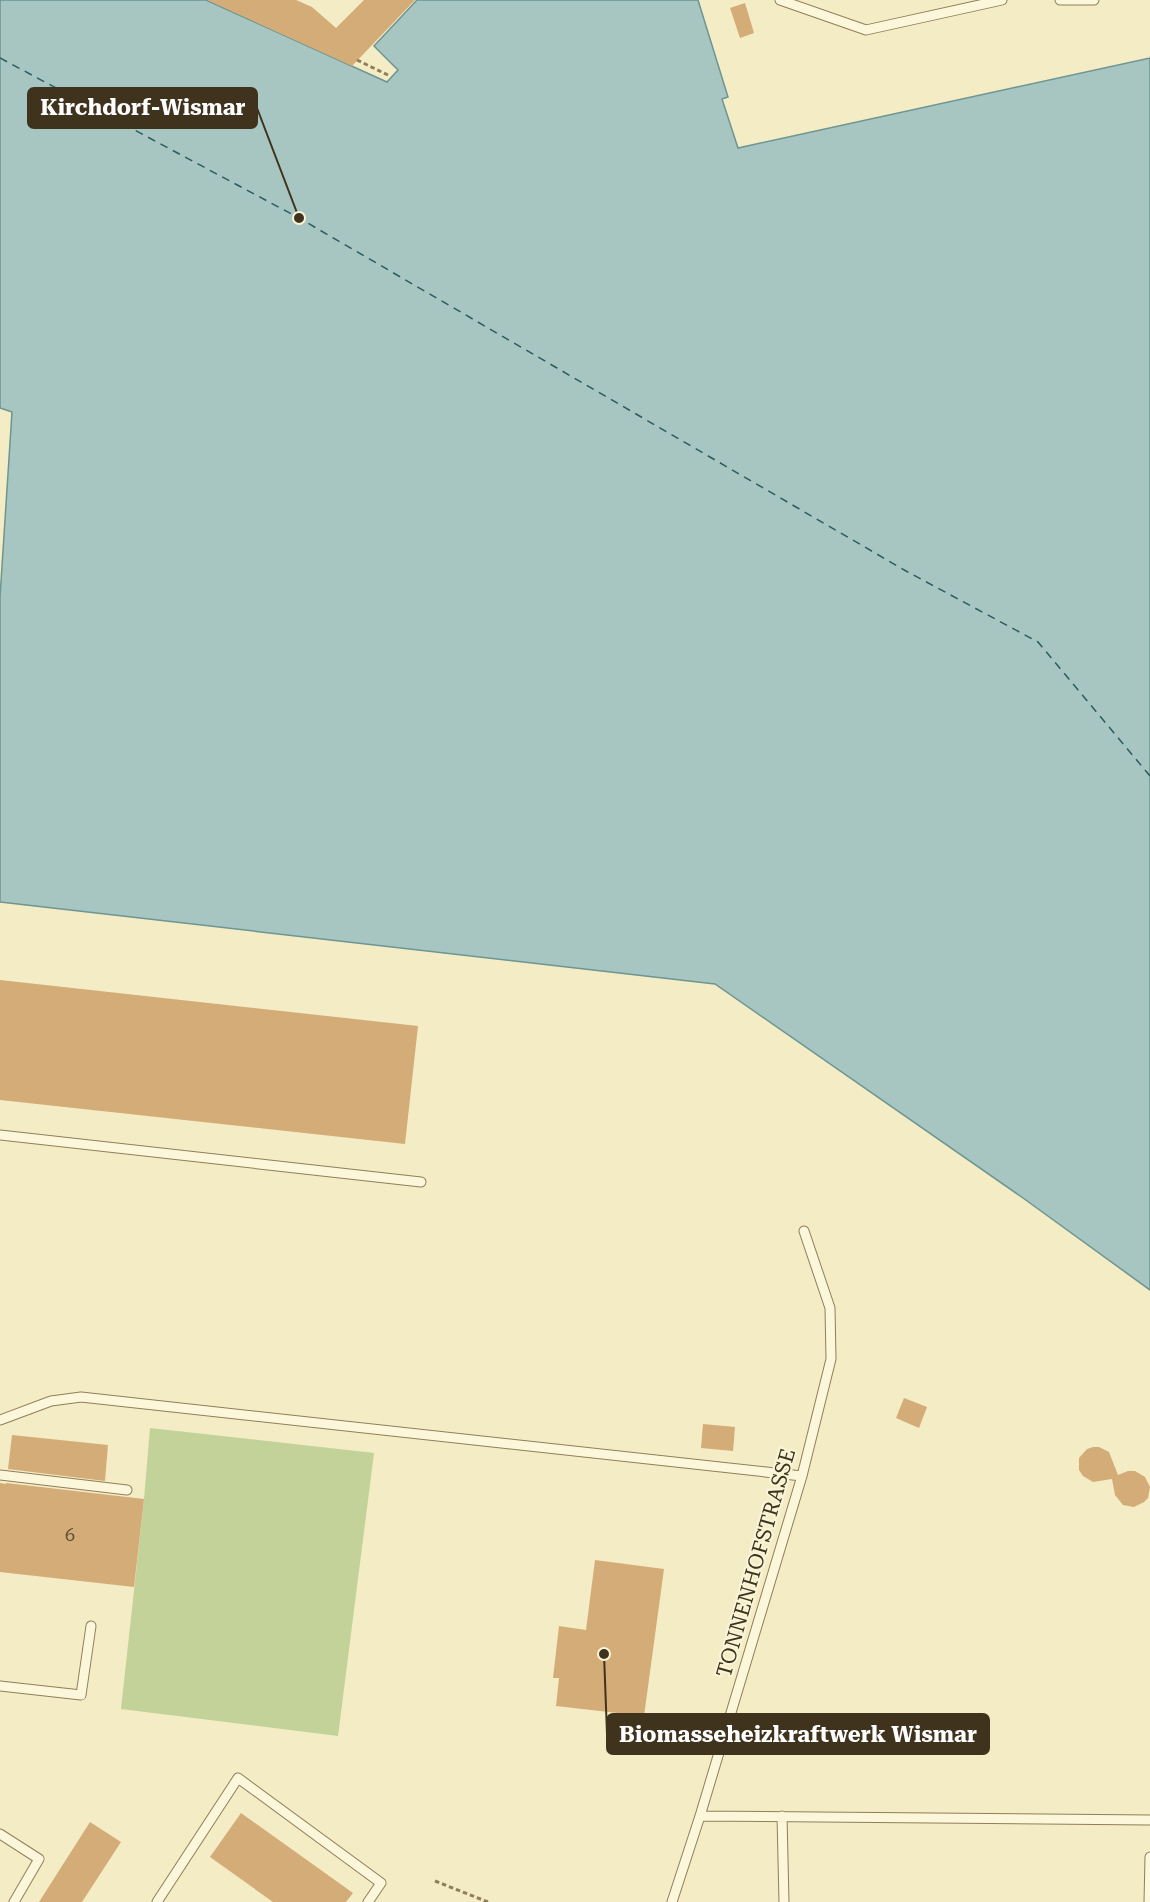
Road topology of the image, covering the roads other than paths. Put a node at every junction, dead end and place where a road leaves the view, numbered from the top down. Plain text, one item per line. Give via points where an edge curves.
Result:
1 (780, 0) edge
2 (1002, 0) edge
3 (1059, 0) edge
4 (1092, 0) edge
5 (0, 1135) edge
6 (421, 1182) dead end
7 (804, 1231) dead end
8 (0, 1419) edge
9 (0, 1476) edge
10 (802, 1476) junction
11 (127, 1491) dead end
12 (91, 1626) dead end
13 (0, 1686) edge
14 (700, 1816) junction
15 (782, 1816) junction
16 (1150, 1820) edge
17 (0, 1834) edge
18 (1150, 1857) edge
19 (14, 1902) edge
20 (157, 1902) edge
21 (368, 1902) edge
22 (672, 1902) edge
23 (784, 1902) edge
24 (1149, 1902) edge

1 - 2 lane via 866,30
3 - 4 lane
5 - 6 lane
7 - 10 lane, TONNENHOFSTRASSE via 830,1308 831,1359
8 - 10 lane via 51,1401 81,1397
9 - 11 lane
10 - 14 lane, TONNENHOFSTRASSE
12 - 13 lane via 81,1695
14 - 15 lane
14 - 22 lane, TONNENHOFSTRASSE
15 - 16 lane
15 - 23 lane
17 - 19 lane via 39,1859
18 - 24 lane
20 - 21 lane via 238,1778 381,1883

